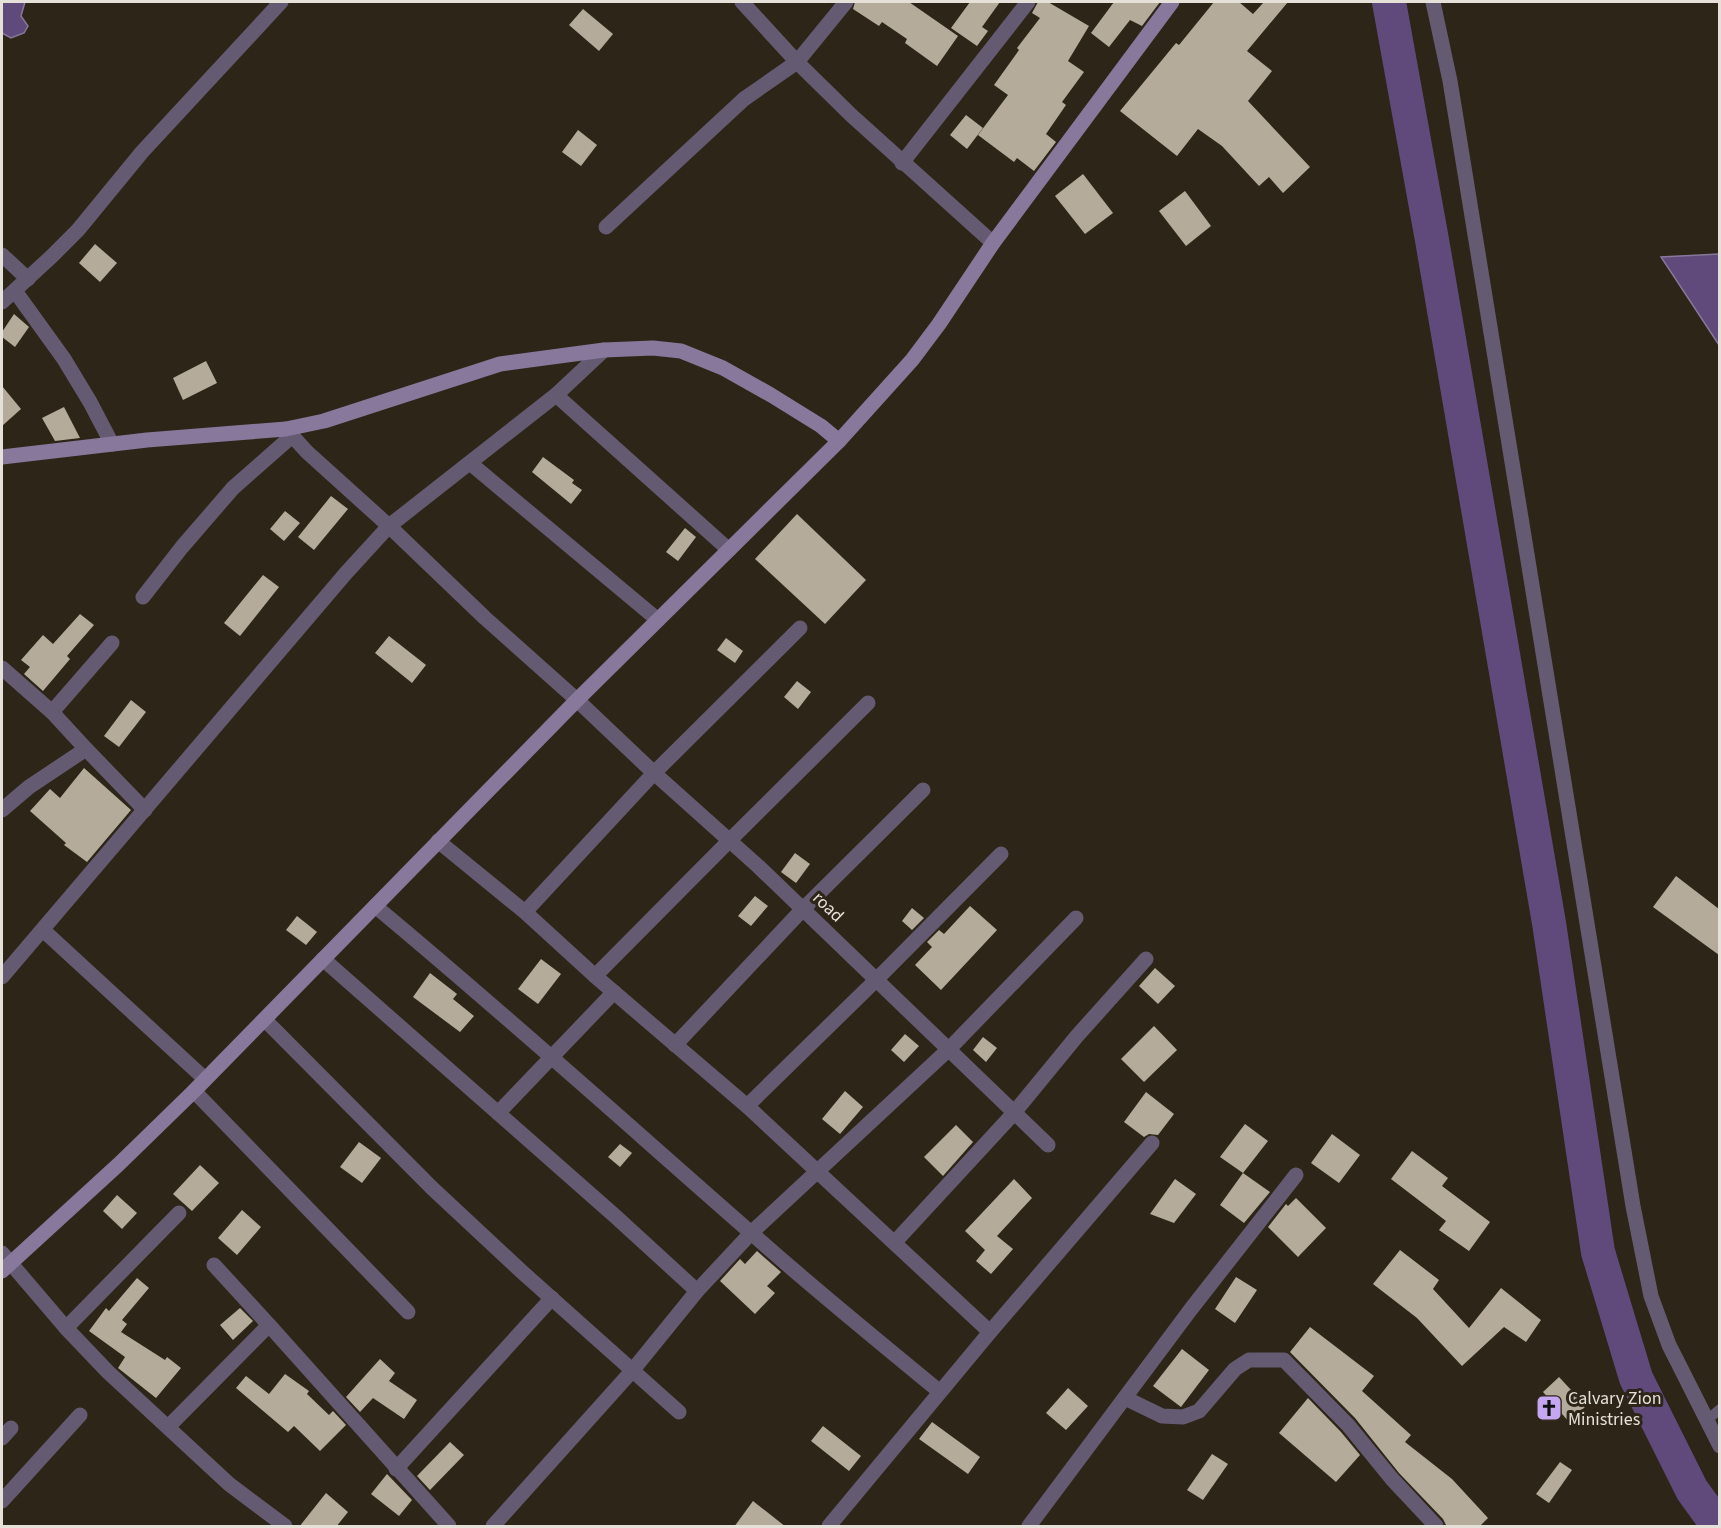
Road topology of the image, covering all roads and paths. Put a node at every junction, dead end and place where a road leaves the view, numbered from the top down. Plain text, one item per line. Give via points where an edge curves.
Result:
1 (281, 2) edge
2 (742, 2) edge
3 (846, 2) edge
4 (1028, 2) edge
5 (1172, 2) edge
6 (1433, 2) edge
7 (797, 62) junction
8 (902, 163) junction
9 (606, 227) dead end
10 (993, 243) junction
11 (2, 255) edge
12 (28, 279) junction
13 (15, 291) junction
14 (2, 302) edge
15 (604, 350) junction
16 (556, 395) junction
17 (289, 432) junction
18 (839, 441) junction
19 (112, 444) junction
20 (2, 457) edge
21 (470, 462) junction
22 (389, 526) junction
23 (729, 550) junction
24 (143, 597) dead end
25 (658, 620) junction
26 (800, 628) dead end
27 (112, 643) dead end
28 (2, 668) edge
29 (577, 700) junction
30 (868, 703) dead end
31 (52, 712) junction
32 (86, 749) junction
33 (654, 773) junction
34 (923, 790) dead end
35 (2, 810) edge
36 (145, 810) junction
37 (438, 841) junction
38 (729, 841) junction
39 (1001, 854) dead end
40 (375, 906) junction
41 (802, 910) junction
42 (525, 912) junction
43 (1076, 918) dead end
44 (43, 930) junction
45 (323, 959) junction
46 (1146, 959) dead end
47 (596, 976) junction
48 (2, 977) edge
49 (876, 980) junction
50 (614, 992) junction
51 (265, 1020) junction
52 (675, 1045) junction
53 (948, 1050) junction
54 (551, 1058) junction
55 (205, 1079) junction
56 (194, 1091) junction
57 (747, 1106) junction
58 (498, 1113) junction
59 (1013, 1114) junction
60 (1152, 1143) dead end
61 (1047, 1146) dead end
62 (816, 1171) junction
63 (1296, 1175) dead end
64 (179, 1213) dead end
65 (751, 1233) junction
66 (895, 1242) junction
67 (4, 1263) edge
68 (214, 1265) dead end
69 (697, 1291) junction
70 (552, 1298) junction
71 (408, 1312) dead end
72 (269, 1325) junction
73 (66, 1328) junction
74 (990, 1332) junction
75 (632, 1371) junction
76 (939, 1391) junction
77 (1125, 1398) junction
78 (1719, 1409) edge
79 (679, 1412) dead end
80 (80, 1414) dead end
81 (1706, 1421) junction
82 (168, 1428) junction
83 (1719, 1446) edge
84 (396, 1469) junction
85 (2, 1501) edge
86 (285, 1527) edge
87 (449, 1527) edge
88 (493, 1527) edge
89 (828, 1527) edge
90 (1029, 1527) edge
91 (1436, 1527) edge

1 - 12 street via 142,152 78,230
2 - 7 street
3 - 7 street
4 - 8 street
5 - 10 street
6 - 81 street via 1450,81 1633,1206 1651,1296 1669,1345
7 - 8 street
7 - 9 street via 744,99
8 - 10 street
10 - 18 street via 912,360
11 - 12 street
12 - 13 street
13 - 14 street
13 - 19 street via 64,359
15 - 16 street
15 - 17 street via 500,364
15 - 18 street via 681,351 723,368 771,395
16 - 21 street
16 - 23 street
17 - 19 street
17 - 22 street, road
17 - 24 street via 233,488
18 - 23 street
19 - 20 street
21 - 22 street
21 - 25 street
22 - 29 street, road
22 - 36 street
23 - 25 street
25 - 29 street
26 - 33 street
27 - 31 street
28 - 31 street
29 - 33 street, road
29 - 37 street
30 - 38 street
31 - 32 street
32 - 35 street
32 - 36 street
33 - 38 street, road
33 - 42 street
34 - 41 street
36 - 44 street
37 - 40 street
37 - 42 street
38 - 41 street, road
38 - 47 street
39 - 49 street
40 - 45 street
40 - 54 street
41 - 49 street, road
41 - 52 street
42 - 47 street
43 - 53 street
44 - 48 street
44 - 55 street
45 - 51 street
45 - 58 street
46 - 59 street
47 - 50 street
49 - 53 street, road
49 - 57 street
50 - 52 street
50 - 54 street
51 - 55 street
51 - 70 street via 432,1188
52 - 57 street
53 - 59 street, road
53 - 62 street
54 - 58 street
54 - 65 street
55 - 56 street
56 - 67 street via 119,1164
56 - 71 street
57 - 62 street
58 - 69 street
59 - 61 street, road
59 - 66 street
60 - 74 street
62 - 65 street
62 - 66 street
63 - 77 street
64 - 73 street
65 - 69 street
65 - 76 street
66 - 74 street
67 - 73 street
68 - 72 street
69 - 75 street
70 - 75 street
70 - 84 street
72 - 82 street
72 - 84 street
73 - 82 street
74 - 76 street
75 - 79 street
75 - 88 street
76 - 89 street
77 - 90 street
77 - 91 street via 1162,1416 1183,1417 1199,1411 1249,1360 1284,1360 1348,1425
78 - 81 lane
80 - 85 street
81 - 83 street
82 - 86 street via 229,1484
84 - 87 street

